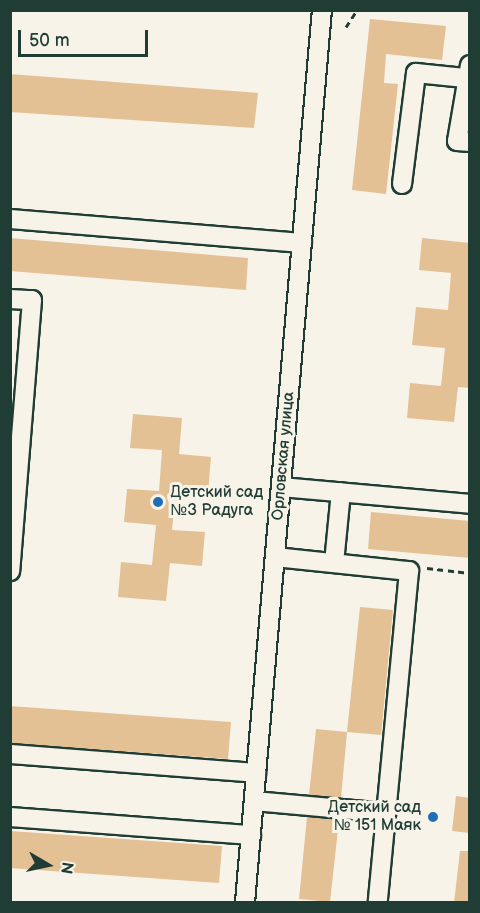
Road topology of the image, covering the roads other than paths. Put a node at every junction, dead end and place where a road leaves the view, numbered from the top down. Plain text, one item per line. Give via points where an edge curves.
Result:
1 (322, 10) edge
2 (467, 71) edge
3 (470, 142) edge
4 (402, 184) dead end
5 (10, 219) edge
6 (302, 243) junction
7 (10, 299) edge
8 (281, 487) junction
9 (341, 492) junction
10 (470, 504) edge
11 (275, 557) junction
12 (334, 563) junction
13 (10, 571) edge
14 (10, 754) edge
15 (256, 773) junction
16 (254, 801) junction
17 (386, 813) junction
18 (10, 817) edge
19 (251, 835) junction
20 (245, 903) edge
21 (378, 903) edge

1 - 6 street, Орловская улица
2 - 3 street via 457,141
2 - 4 street via 416,73
5 - 6 street
6 - 8 street, Орловская улица
7 - 13 street via 32,300
8 - 9 street
8 - 11 street, Орловская улица
9 - 10 street
9 - 12 street
11 - 12 street
11 - 15 street, Орловская улица
12 - 17 street via 409,571
14 - 15 street
15 - 16 street, Орловская улица
16 - 17 street
16 - 19 street, Орловская улица
17 - 21 street
18 - 19 street
19 - 20 street, Орловская улица

